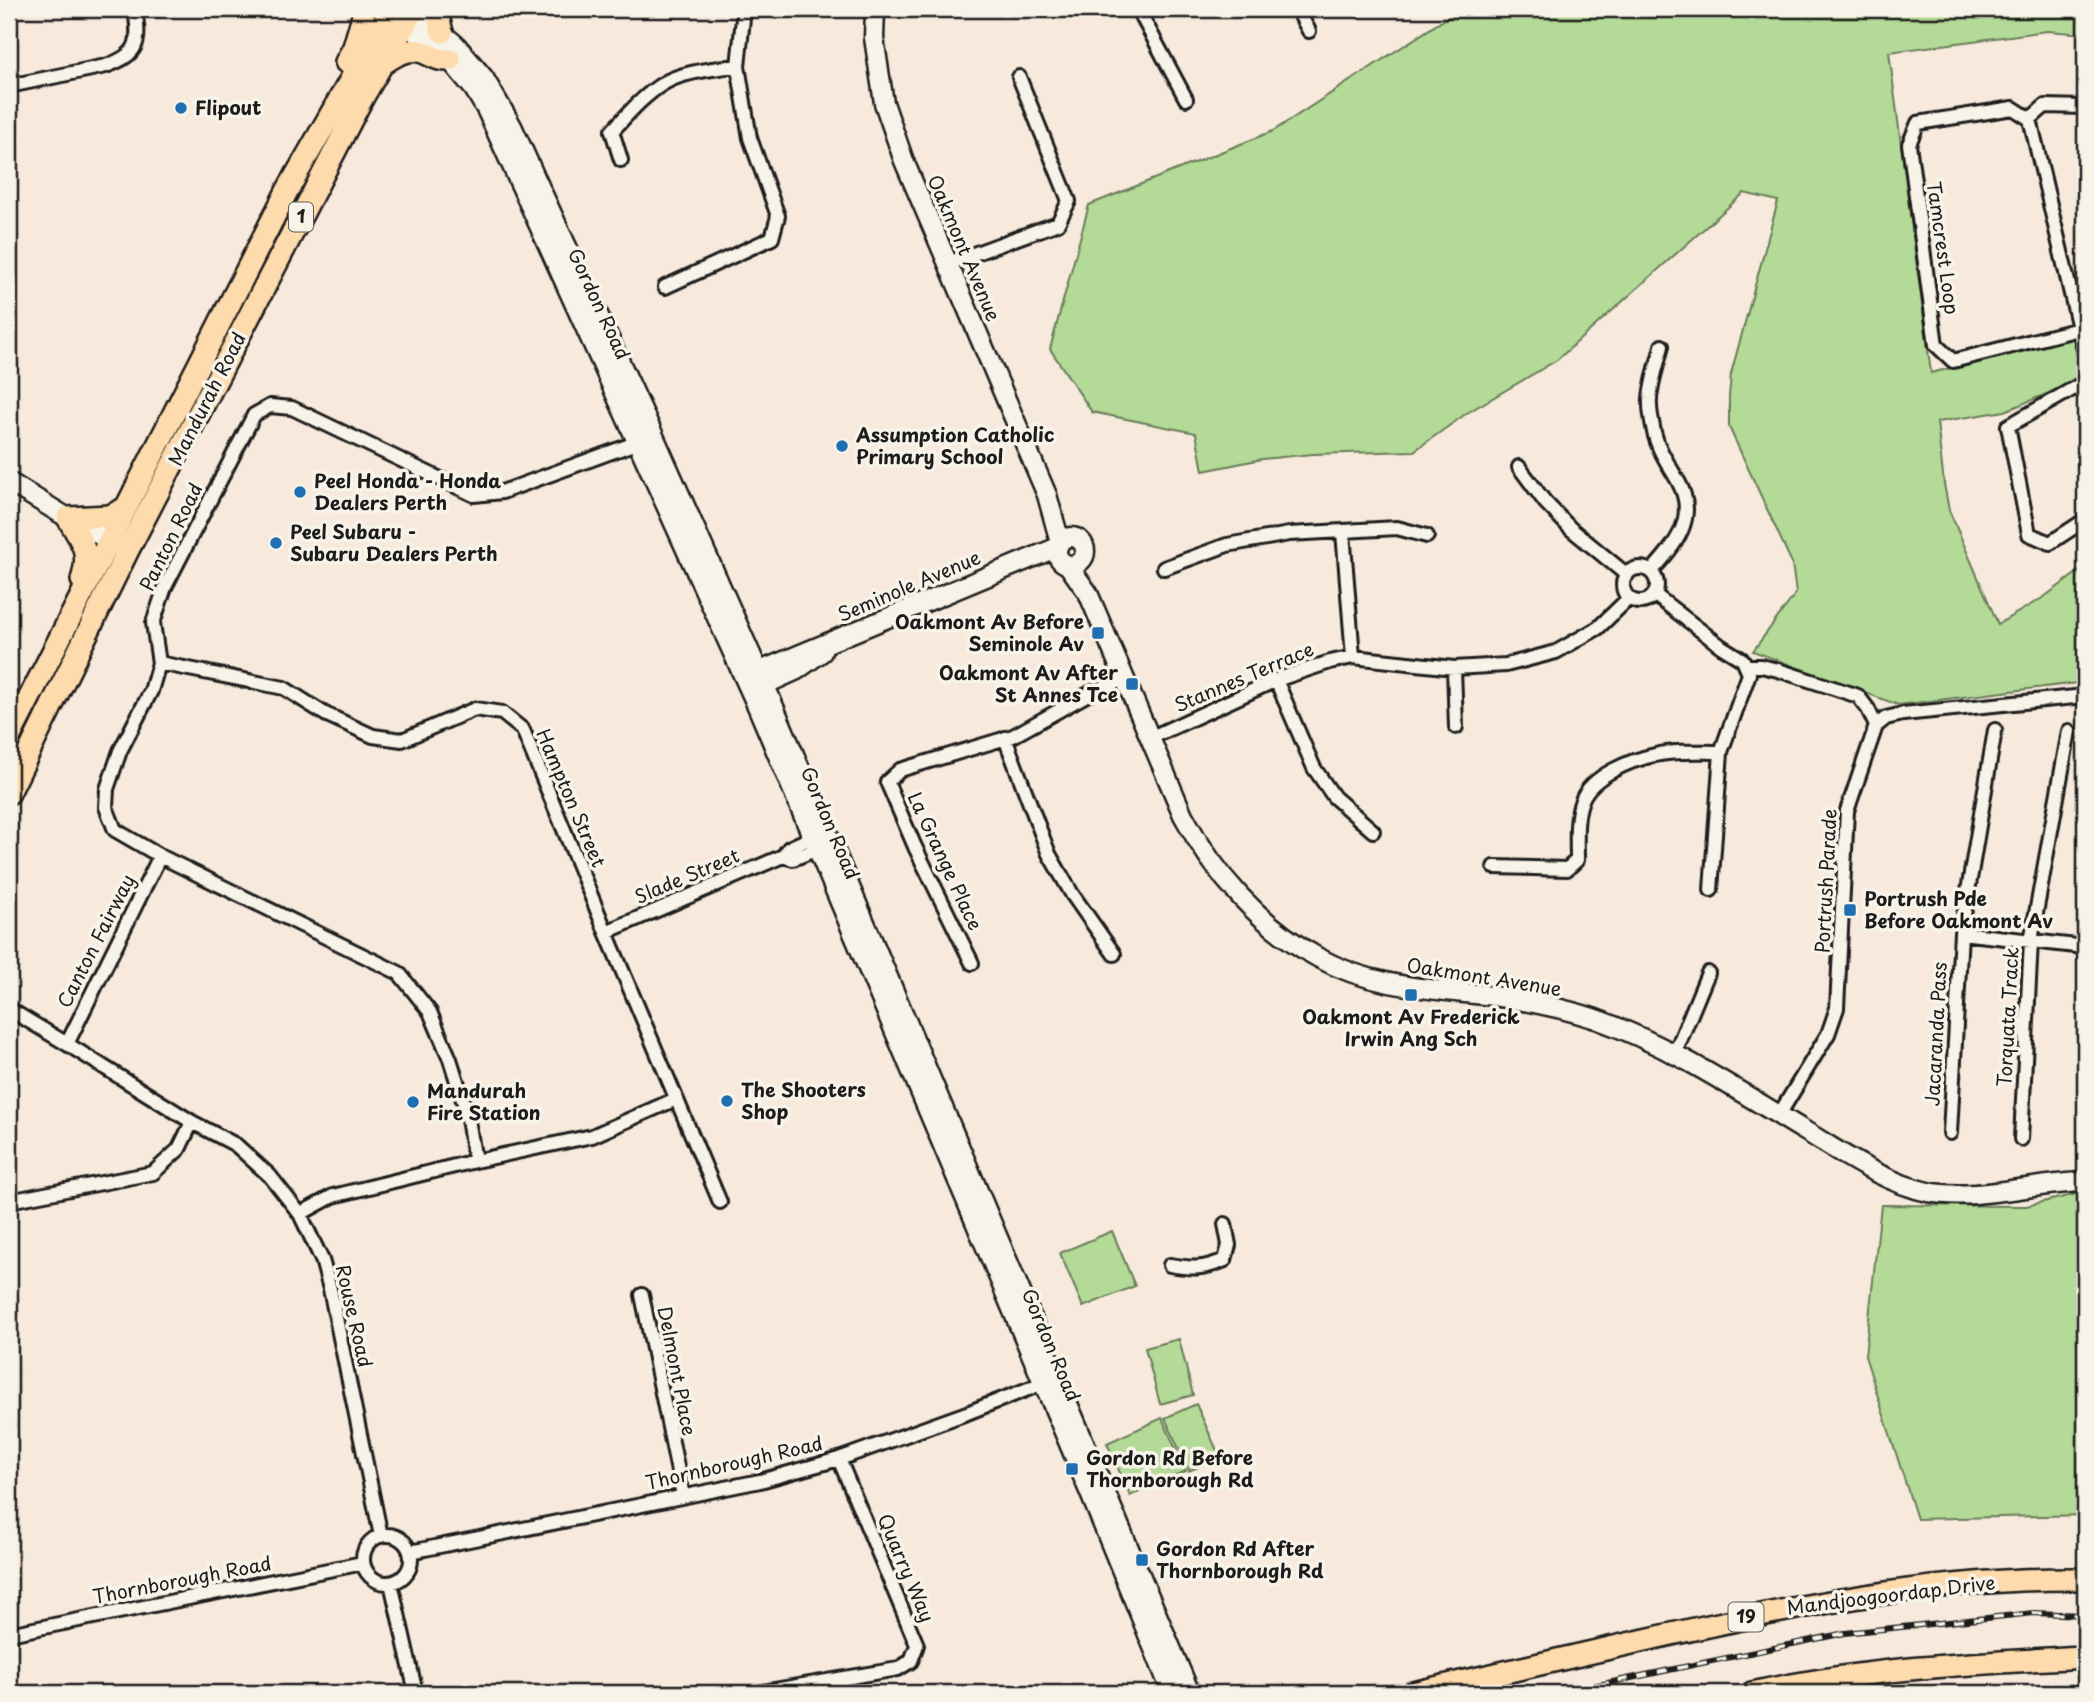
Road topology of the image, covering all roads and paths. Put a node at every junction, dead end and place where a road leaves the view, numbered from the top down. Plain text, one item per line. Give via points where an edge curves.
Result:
1 (135, 9) edge
2 (365, 9) edge
3 (436, 9) edge
4 (744, 9) edge
5 (875, 9) edge
6 (1138, 9) edge
7 (1297, 9) edge
8 (402, 11) edge
9 (1309, 31) dead end
10 (442, 32) junction
11 (450, 60) junction
12 (380, 65) junction
13 (738, 66) junction
14 (1019, 77) dead end
15 (9, 86) edge
16 (1186, 99) dead end
17 (2085, 107) edge
18 (2030, 119) junction
19 (306, 156) junction
20 (621, 160) dead end
21 (528, 180) junction
22 (948, 263) junction
23 (665, 287) dead end
24 (2079, 328) junction
25 (1662, 346) dead end
26 (2085, 354) edge
27 (2085, 382) edge
28 (646, 439) junction
29 (1519, 467) dead end
30 (9, 482) edge
31 (126, 508) junction
32 (68, 518) junction
33 (2085, 520) edge
34 (1343, 532) junction
35 (1427, 536) dead end
36 (117, 550) junction
37 (1068, 551) junction
38 (1164, 568) dead end
39 (1651, 572) junction
40 (1627, 575) junction
41 (1655, 595) junction
42 (1629, 598) junction
43 (72, 614) junction
44 (1353, 657) junction
45 (159, 663) junction
46 (1746, 666) junction
47 (1454, 667) junction
48 (1124, 679) junction
49 (1276, 680) junction
50 (755, 681) junction
51 (2085, 696) edge
52 (1876, 726) junction
53 (1456, 727) dead end
54 (1995, 730) dead end
55 (2069, 731) dead end
56 (1005, 737) junction
57 (9, 738) edge
58 (1150, 738) junction
59 (1721, 751) junction
60 (9, 793) edge
61 (1373, 831) dead end
62 (822, 840) junction
63 (160, 856) junction
64 (1494, 867) dead end
65 (1711, 890) dead end
66 (606, 932) junction
67 (1961, 933) junction
68 (2031, 942) junction
69 (2085, 947) edge
70 (1114, 954) dead end
71 (972, 963) dead end
72 (1708, 972) dead end
73 (9, 1009) edge
74 (67, 1044) junction
75 (1675, 1053) junction
76 (676, 1099) junction
77 (1779, 1115) junction
78 (192, 1122) junction
79 (1950, 1133) dead end
80 (2021, 1139) dead end
81 (475, 1161) junction
82 (2085, 1182) edge
83 (9, 1201) edge
84 (720, 1202) dead end
85 (300, 1214) junction
86 (1225, 1224) dead end
87 (1170, 1265) dead end
88 (642, 1295) dead end
89 (1051, 1380) junction
90 (839, 1459) junction
91 (683, 1496) junction
92 (381, 1536) junction
93 (410, 1552) junction
94 (363, 1563) junction
95 (2085, 1578) edge
96 (391, 1583) junction
97 (9, 1634) edge
98 (2085, 1657) edge
99 (1171, 1668) junction
100 (416, 1693) edge
101 (756, 1693) edge
102 (1172, 1693) edge
103 (1190, 1693) edge
104 (1413, 1693) edge
105 (1752, 1693) edge

1 - 15 street via 137,41 121,61
2 - 19 highway via 354,47 312,124
3 - 10 highway
4 - 13 street
5 - 22 street, Oakmont Avenue via 874,38 884,103
6 - 16 street
7 - 9 street
8 - 10 street, Gordon Road
8 - 11 street, Gordon Road
8 - 12 highway, Mandurah Road / 1
8 - 19 highway, Mandurah Road / 1
10 - 21 street, Gordon Road via 484,78 512,126
11 - 12 highway via 408,50
11 - 21 street, Gordon Road via 474,89
12 - 36 highway, Mandurah Road / 1
13 - 20 street via 706,69 664,82 612,131
13 - 23 street via 750,138 778,216 772,238
14 - 22 street via 1069,201 1058,223
17 - 18 street via 2045,106
18 - 24 street
18 - 24 street, Tamcrest Loop via 2012,108 1918,123 1909,144 1936,345 1953,361
19 - 31 highway, Mandurah Road / 1
21 - 28 street, Gordon Road
22 - 37 street, Oakmont Avenue
24 - 26 street
25 - 39 street via 1650,400 1654,433 1680,484 1686,507 1685,526
27 - 33 street via 2008,426 2029,534 2050,543
28 - 45 street, Panton Road via 502,492 474,495 292,408 270,406 254,415 165,587 153,623
28 - 50 street, Gordon Road
29 - 40 street via 1571,529
30 - 32 street
31 - 32 highway via 110,516
31 - 36 highway, Mandurah Road / 1
32 - 36 street
32 - 43 highway via 86,551 87,566
34 - 35 street via 1396,528
34 - 38 street via 1289,534 1227,545
34 - 44 street
36 - 43 highway, Mandurah Road / 1
36 - 60 highway, Mandurah Road / 1
37 - 48 street, Oakmont Avenue
37 - 50 street, Seminole Avenue via 1003,569 832,642 797,670
39 - 40 street via 1640,568
39 - 41 street via 1657,583
40 - 42 street via 1623,585
41 - 42 street via 1643,603
41 - 46 street
42 - 47 street, Stannes Terrace via 1598,628 1556,652 1506,665
43 - 57 highway, Mandurah Road / 1
44 - 47 street, Stannes Terrace
44 - 49 street, Stannes Terrace
45 - 63 street, Panton Road via 151,691 120,751 106,807 115,830
45 - 66 street, Hampton Street via 284,688 373,736 402,740 475,709 502,713 523,730
46 - 52 street via 1779,670 1858,696
46 - 59 street via 1749,674
47 - 53 street
48 - 56 street, La Grange Place
48 - 58 street, Oakmont Avenue
49 - 58 street, Stannes Terrace
49 - 61 street via 1314,768 1334,797
50 - 62 street, Gordon Road
51 - 52 street via 1903,714
52 - 77 street, Portrush Parade via 1847,811 1837,1008 1828,1034
54 - 67 street, Jacaranda Pass
55 - 68 street, Torquata Track
56 - 70 street via 1049,854
56 - 71 street, La Grange Place via 900,770 887,782
58 - 75 street, Oakmont Avenue via 1183,815 1206,854 1242,898 1304,950 1380,981 1547,1005 1594,1018
59 - 64 street via 1654,755 1596,780 1582,799 1577,860 1567,869
59 - 65 street
62 - 66 street, Slade Street via 793,859 783,856
62 - 89 street, Gordon Road
63 - 74 street, Canton Fairway
63 - 81 street, Panton Road via 398,973 430,1012 450,1059 467,1113
66 - 76 street, Hampton Street
67 - 68 street
67 - 79 street, Jacaranda Pass
68 - 69 street
68 - 80 street, Torquata Track
72 - 75 street
73 - 74 street, Rouse Road
74 - 78 street, Rouse Road
75 - 77 street, Oakmont Avenue
76 - 81 street via 592,1136
76 - 84 street, Hampton Street
77 - 82 street, Oakmont Avenue via 1880,1174 1930,1192 1972,1194
78 - 83 street via 179,1149 153,1173
78 - 85 street, Rouse Road via 236,1145 270,1176
81 - 85 street via 332,1196
85 - 92 street, Rouse Road via 330,1289
86 - 87 street via 1229,1245 1225,1260 1192,1269
88 - 91 street, Delmont Place
89 - 90 street, Thornborough Road
89 - 99 street, Gordon Road
90 - 91 street, Thornborough Road
90 - 101 street, Quarry Way via 917,1645 911,1661 898,1669
91 - 93 street, Thornborough Road
92 - 93 street via 393,1536
92 - 94 street via 366,1546
93 - 96 street via 408,1572
94 - 96 street via 373,1579
94 - 97 street, Thornborough Road
95 - 104 highway, Mandjoogoordap Drive / 19 via 1977,1582 1772,1611
96 - 100 street
98 - 105 highway via 1866,1673
99 - 102 street, Gordon Road
99 - 103 street, Gordon Road

